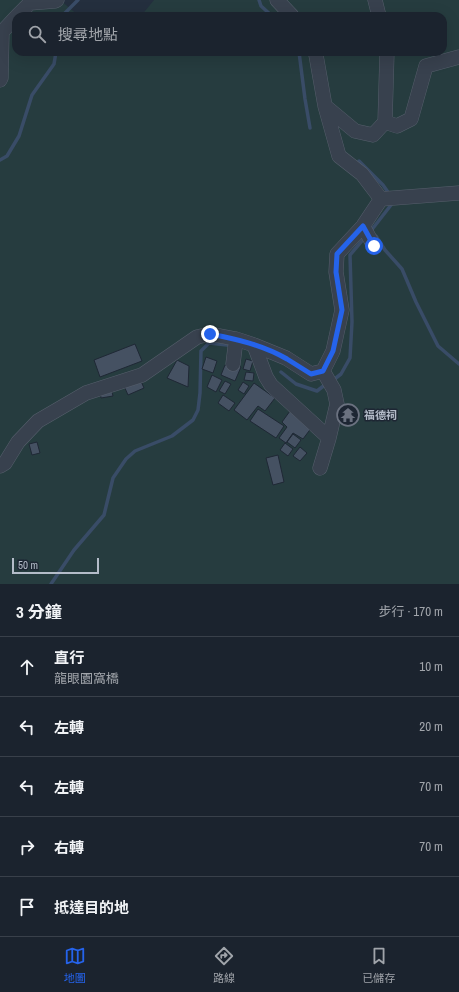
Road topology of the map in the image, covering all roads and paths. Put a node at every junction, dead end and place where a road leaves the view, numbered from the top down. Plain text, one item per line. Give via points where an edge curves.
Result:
1 (57, 0) edge
2 (277, 0) edge
3 (375, 0) edge
4 (22, 12) edge
5 (288, 12) edge
6 (378, 12) edge
7 (12, 22) edge
8 (316, 56) edge
9 (387, 56) edge
10 (459, 57) edge
11 (0, 80) edge
12 (325, 106) junction
13 (385, 122) junction
14 (459, 193) edge
15 (381, 199) junction
16 (363, 226) junction
17 (374, 246) dead end
18 (236, 339) junction
19 (254, 345) junction
20 (233, 364) dead end
21 (323, 371) junction
22 (329, 438) junction
23 (0, 466) edge
24 (320, 468) dead end

1 - 4 street via 30,3
2 - 5 street
3 - 6 street
7 - 11 street via 2,32
8 - 12 street
9 - 13 street
10 - 13 street via 426,66 410,119 397,126
12 - 13 street via 355,131 373,135
12 - 15 street via 339,156 362,174
14 - 15 street
15 - 16 street
16 - 17 street
16 - 21 street via 337,254 336,272 342,310 333,351
18 - 19 street
18 - 20 street
18 - 23 street via 210,334 197,337 142,375 86,393 38,421
19 - 21 street via 286,358 311,374
19 - 22 street via 271,385
21 - 22 street via 334,390 337,404
22 - 24 street

